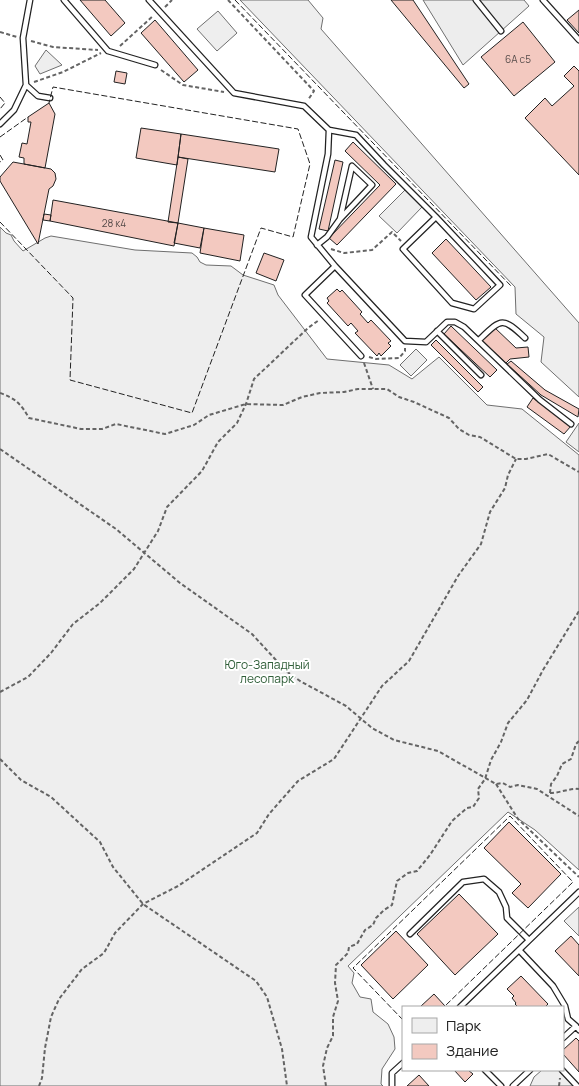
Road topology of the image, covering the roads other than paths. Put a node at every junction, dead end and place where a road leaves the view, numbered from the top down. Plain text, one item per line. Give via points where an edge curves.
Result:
1 (30, 0) edge
2 (64, 0) edge
3 (148, 0) edge
4 (476, 0) edge
5 (542, 0) edge
6 (501, 31) dead end
7 (579, 40) edge
8 (155, 65) road end
9 (26, 85) junction
10 (50, 98) dead end
11 (0, 124) edge
12 (329, 130) junction
13 (436, 217) junction
14 (340, 219) junction
15 (317, 245) junction
16 (335, 266) junction
17 (437, 331) junction
18 (525, 338) dead end
19 (479, 340) junction
20 (361, 356) road end
21 (481, 374) dead end
22 (571, 424) dead end
23 (579, 892) edge
24 (410, 934) dead end
25 (529, 940) junction
26 (519, 950) junction
27 (461, 1006) edge
28 (577, 1028) edge
29 (564, 1037) edge
30 (402, 1064) edge
31 (486, 1071) edge
32 (529, 1071) edge
33 (563, 1071) edge
34 (392, 1086) edge
35 (500, 1086) edge
36 (513, 1086) edge
37 (577, 1086) edge

1 - 9 lane via 23,38
2 - 8 lane via 108,51
3 - 12 lane via 234,93 304,106
4 - 6 lane
5 - 7 lane
9 - 10 lane via 38,96
9 - 11 lane via 14,110
12 - 13 lane via 356,135
12 - 15 lane via 328,154 311,237
13 - 13 lane via 500,285 474,309 452,303 403,249
14 - 14 lane via 372,184 352,166 346,193
14 - 15 lane
15 - 16 lane
16 - 17 lane via 405,341 426,342
16 - 20 lane via 305,295
17 - 19 lane via 447,322 455,322
17 - 21 lane
18 - 19 lane via 510,324 499,322
19 - 22 lane via 540,400
23 - 25 lane
24 - 25 lane via 463,882 484,878 499,892 507,918
25 - 26 lane
26 - 27 lane
26 - 28 lane via 553,986 565,1006 568,1019
28 - 29 lane
30 - 34 lane via 392,1073
31 - 35 lane
32 - 36 lane
33 - 37 lane

